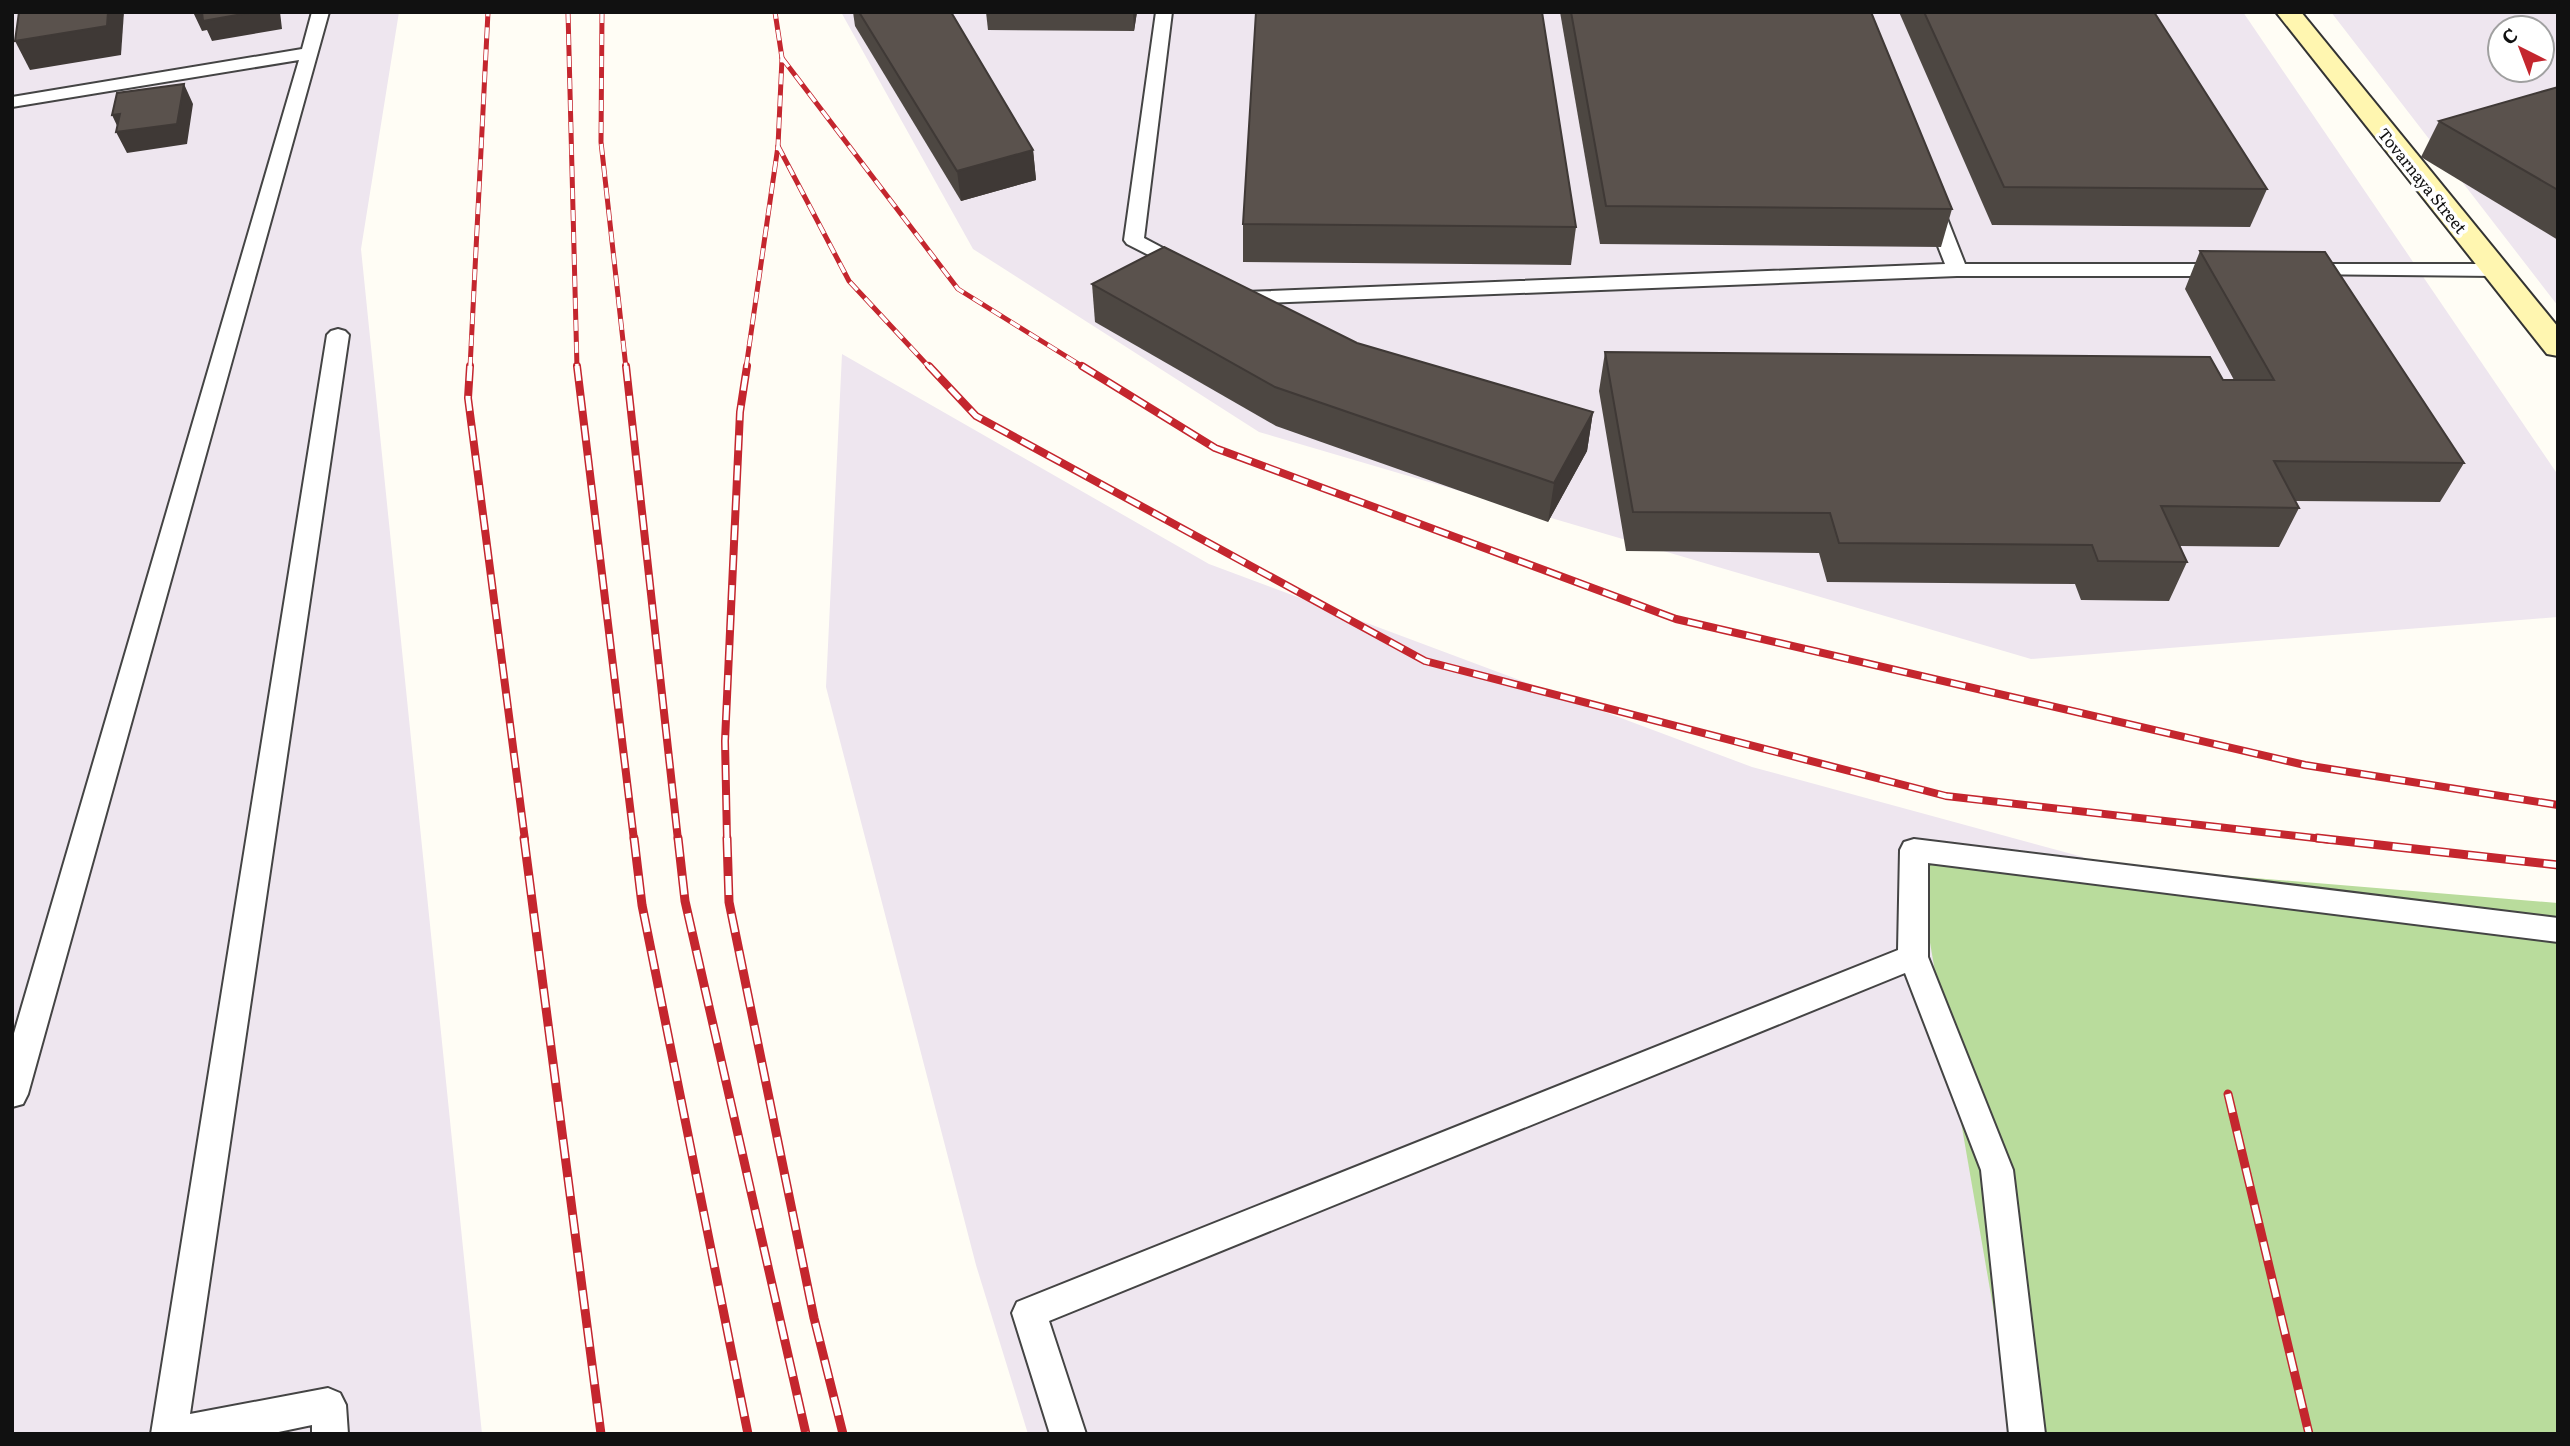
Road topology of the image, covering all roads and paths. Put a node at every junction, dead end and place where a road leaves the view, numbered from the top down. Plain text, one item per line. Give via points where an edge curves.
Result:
1 (321, 12) edge
2 (1164, 12) edge
3 (2288, 12) edge
4 (309, 53) junction
5 (12, 102) edge
6 (1922, 180) edge
7 (1957, 270) junction
8 (2247, 270) edge
9 (2274, 270) edge
10 (2495, 270) junction
11 (338, 335) dead end
12 (2558, 347) edge
13 (2558, 930) edge
14 (1913, 957) junction
15 (12, 1094) edge
16 (169, 1434) edge
17 (177, 1434) edge
18 (330, 1434) edge
19 (1068, 1434) edge
20 (2027, 1434) edge

1 - 4 lane
2 - 7 lane via 1134,240 1241,298
3 - 10 street, Tovarnaya Street
4 - 5 lane
4 - 15 lane
6 - 7 lane
7 - 8 lane
9 - 10 lane
10 - 12 street, Tovarnaya Street
11 - 16 lane
13 - 14 lane via 1914,850
14 - 19 lane via 1028,1313
14 - 20 lane via 1997,1170
17 - 18 lane via 328,1405

